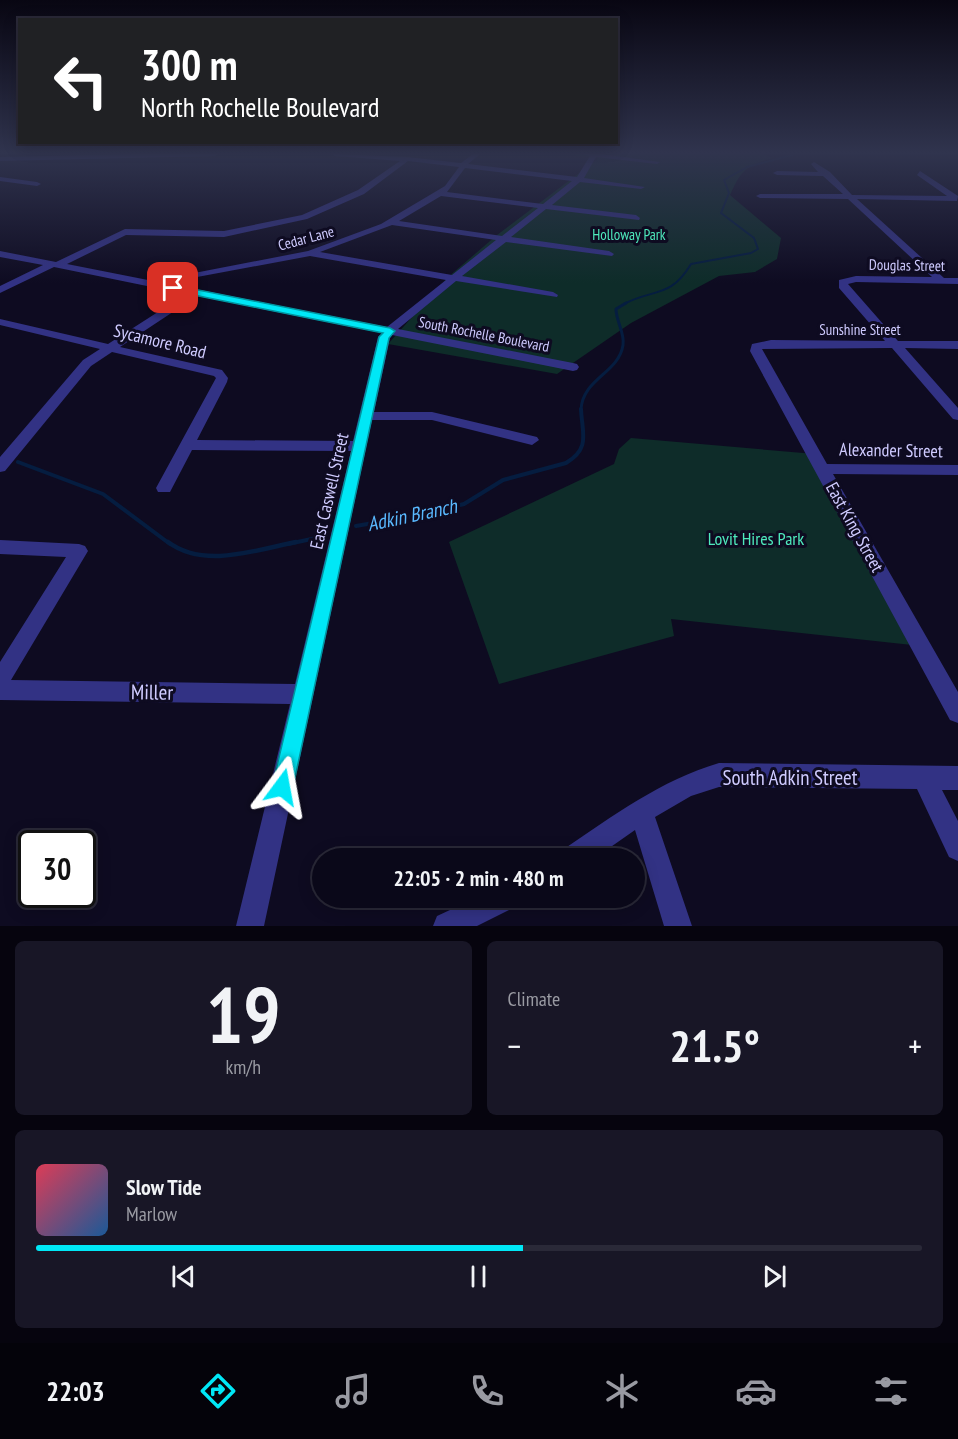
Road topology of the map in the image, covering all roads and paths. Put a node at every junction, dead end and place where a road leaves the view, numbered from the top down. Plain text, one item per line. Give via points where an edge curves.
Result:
1 (349, 197) edge
2 (433, 197) edge
3 (474, 197) edge
4 (556, 197) edge
5 (851, 197) edge
6 (545, 206) junction
7 (636, 218) dead end
8 (391, 222) junction
9 (504, 238) junction
10 (310, 253) junction
11 (0, 254) edge
12 (609, 254) dead end
13 (55, 265) junction
14 (454, 278) junction
15 (942, 281) junction
16 (958, 281) edge
17 (150, 284) junction
18 (0, 290) edge
19 (196, 292) junction
20 (553, 295) dead end
21 (0, 322) edge
22 (390, 331) junction
23 (762, 344) joint
24 (895, 344) junction
25 (958, 345) edge
26 (111, 347) junction
27 (573, 367) dead end
28 (366, 416) junction
29 (958, 416) edge
30 (532, 440) dead end
31 (189, 445) junction
32 (359, 447) junction
33 (0, 467) edge
34 (823, 469) junction
35 (958, 470) edge
36 (164, 488) dead end
37 (0, 548) edge
38 (0, 680) edge
39 (0, 690) edge
40 (304, 694) junction
41 (958, 713) edge
42 (923, 777) junction
43 (958, 778) edge
44 (642, 813) junction
45 (588, 848) edge
46 (958, 848) edge
47 (485, 908) edge
48 (250, 926) edge
49 (447, 926) edge
50 (678, 926) edge

1 - 13 street via 304,217 224,234 124,232
2 - 8 street, Cedar Lane
3 - 6 street
4 - 6 street, East Caswell Street
5 - 15 street
6 - 7 street
6 - 9 street, East Caswell Street
8 - 9 street
8 - 10 street, Cedar Lane
9 - 12 street
9 - 14 street, East Caswell Street
10 - 14 street
10 - 17 street, Cedar Lane
11 - 13 street, South Rochelle Boulevard
13 - 17 street, South Rochelle Boulevard
13 - 18 street
14 - 20 street
14 - 22 street, East Caswell Street
15 - 16 street, Douglas Street
15 - 24 street, Douglas Street via 843,282
17 - 19 street, South Rochelle Boulevard
19 - 22 street, South Rochelle Boulevard
19 - 26 street
21 - 26 street, Sycamore Road
22 - 27 street, South Rochelle Boulevard
22 - 28 street, East Caswell Street via 384,337
23 - 24 street, Sunshine Street
23 - 34 street, East King Street via 756,351
24 - 25 street, Sunshine Street
24 - 29 street
26 - 31 street, Sycamore Road via 222,378
26 - 33 street via 87,363
28 - 30 street via 432,416
28 - 32 street, East Caswell Street
31 - 32 street
31 - 36 street, Sycamore Road
32 - 40 street, East Caswell Street
34 - 35 street, Alexander Street
34 - 41 street, East King Street
37 - 38 street via 80,551
39 - 40 street, Miller
40 - 48 street, East Caswell Street
42 - 43 street, South Adkin Street
42 - 44 street, South Adkin Street via 719,775 701,778
42 - 46 street
44 - 45 street, South Adkin Street
44 - 50 street
47 - 49 street

